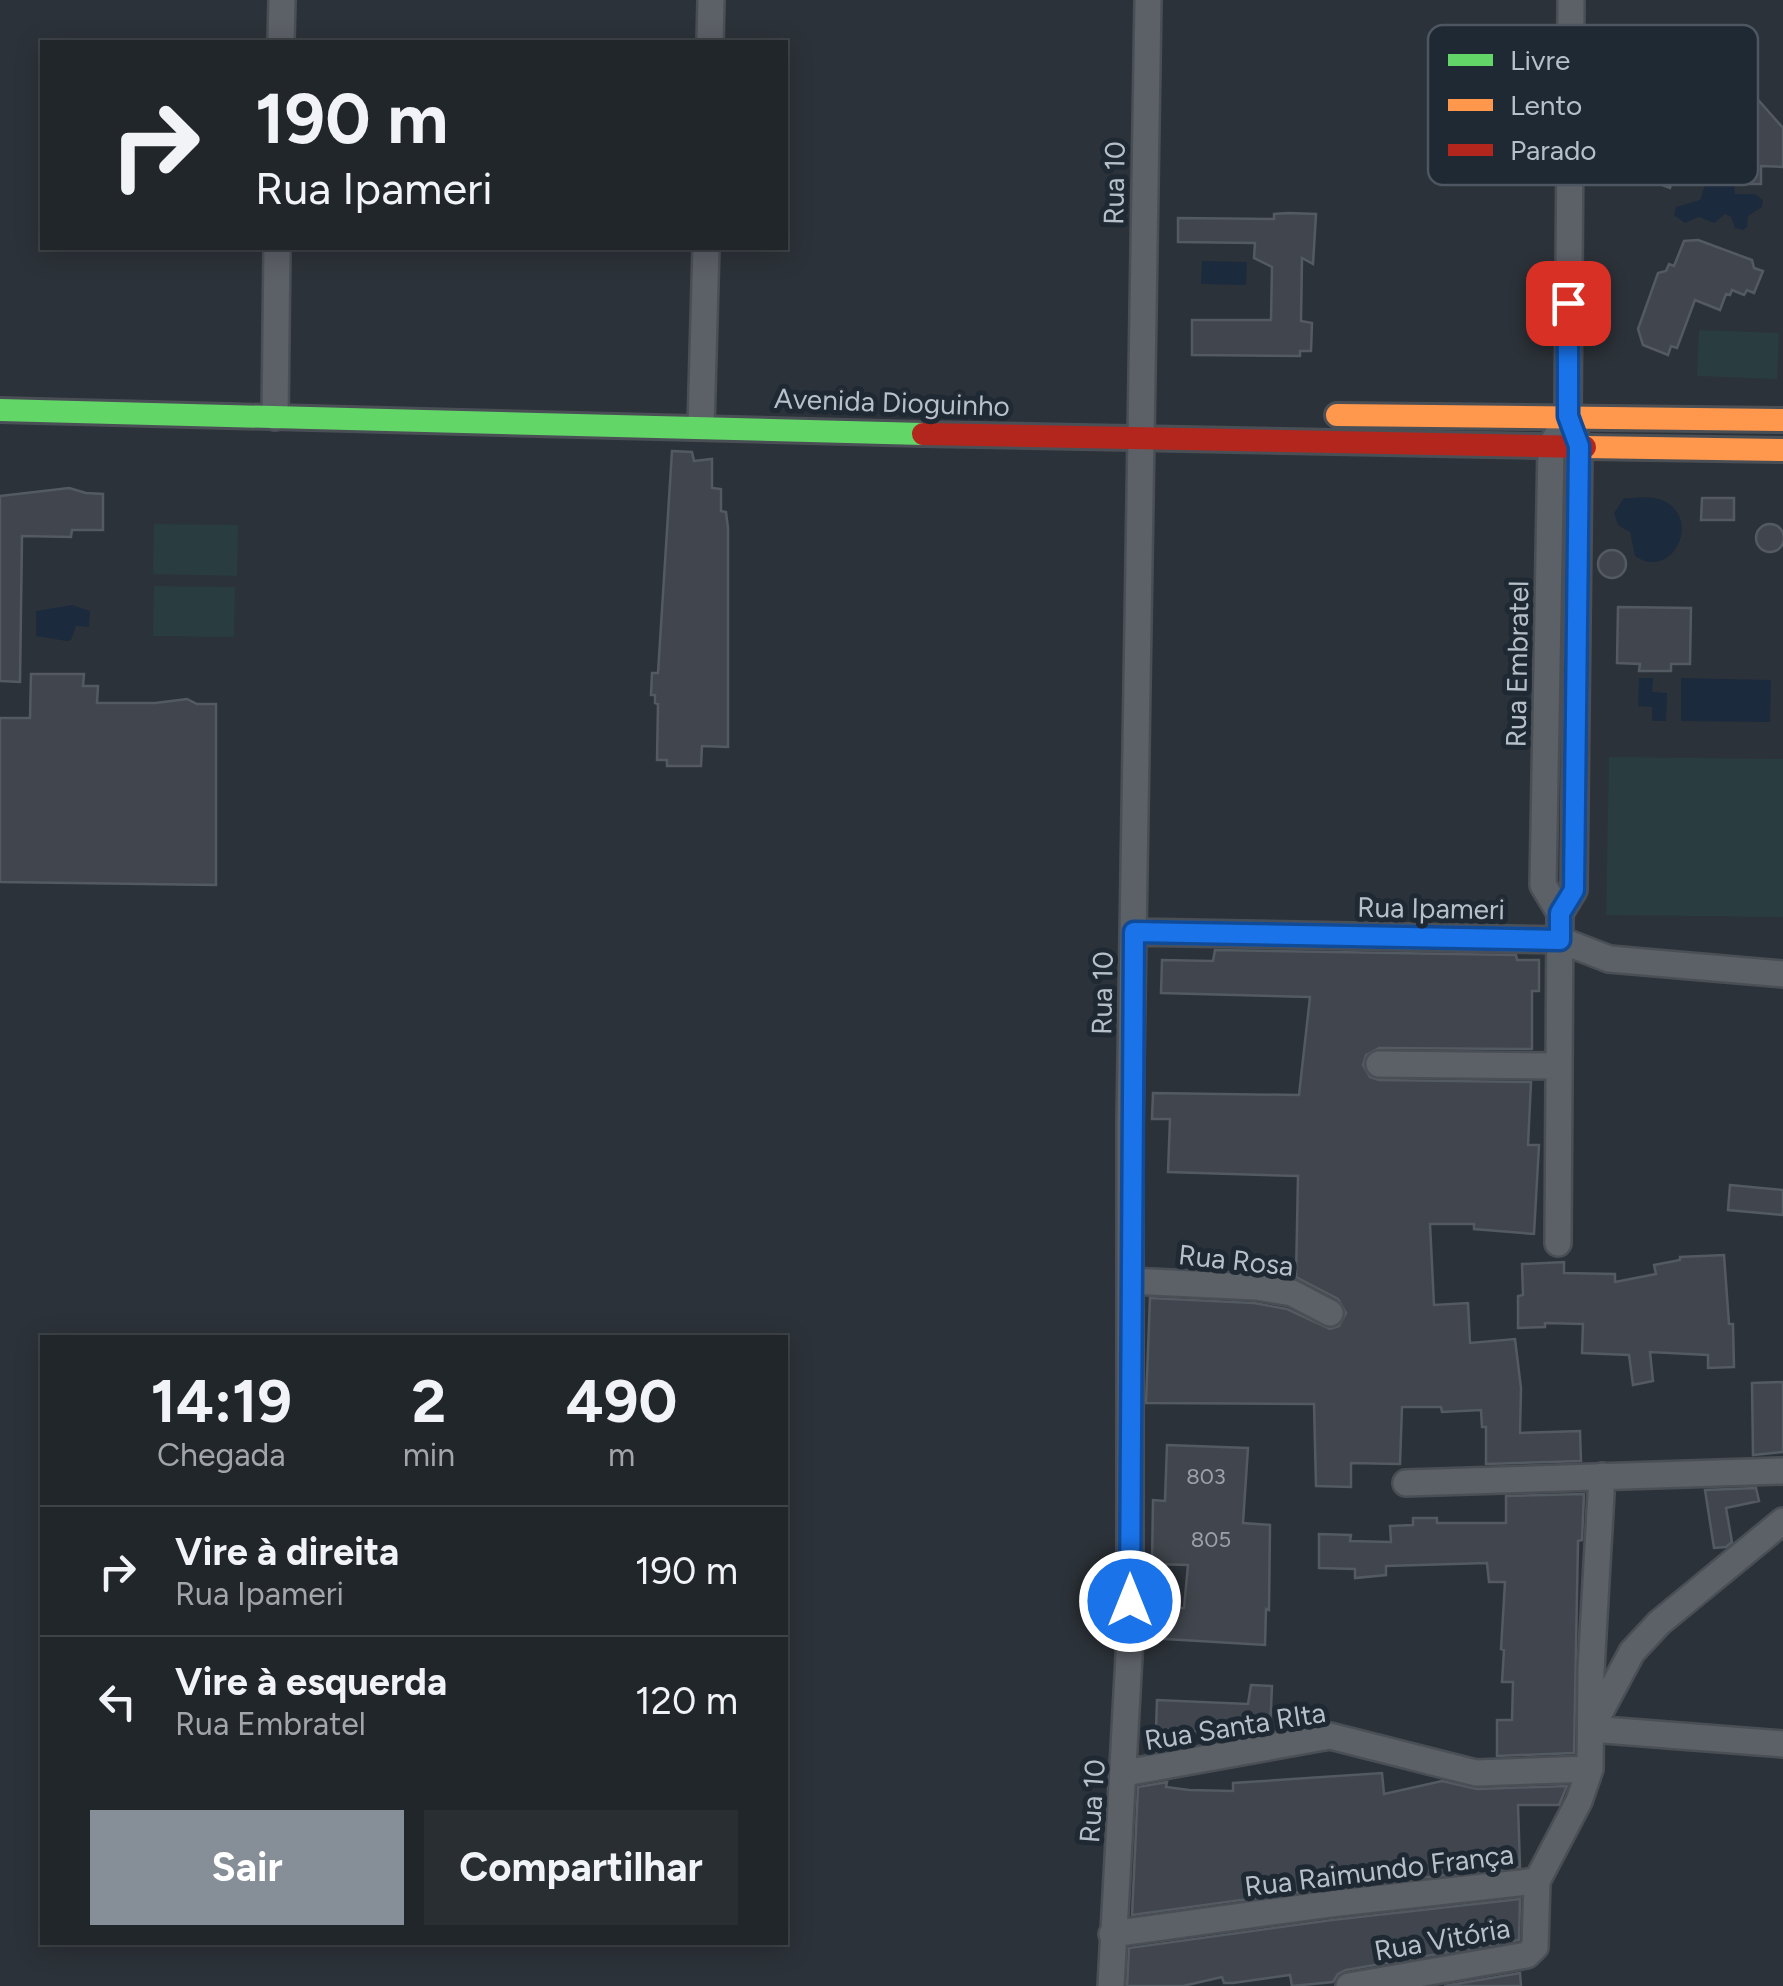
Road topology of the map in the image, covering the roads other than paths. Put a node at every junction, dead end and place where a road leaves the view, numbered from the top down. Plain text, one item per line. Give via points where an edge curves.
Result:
1 (282, 0) edge
2 (712, 0) edge
3 (1148, 0) edge
4 (1571, 0) edge
5 (1571, 25) edge
6 (282, 40) edge
7 (710, 40) edge
8 (1570, 185) edge
9 (277, 250) edge
10 (706, 250) edge
11 (0, 410) edge
12 (1315, 414) dead end
13 (1568, 416) junction
14 (275, 417) junction
15 (1783, 420) edge
16 (702, 426) junction
17 (1139, 440) junction
18 (1551, 445) junction
19 (1579, 446) junction
20 (1783, 450) edge
21 (1560, 913) junction
22 (1134, 932) junction
23 (1560, 940) junction
24 (1783, 974) edge
25 (1378, 1064) dead end
26 (1558, 1066) junction
27 (1558, 1243) dead end
28 (1130, 1281) junction
29 (1330, 1313) dead end
30 (1783, 1471) edge
31 (1602, 1476) junction
32 (1406, 1483) dead end
33 (1783, 1521) edge
34 (1591, 1730) junction
35 (1783, 1744) edge
36 (1590, 1770) junction
37 (1125, 1773) junction
38 (1537, 1881) junction
39 (1112, 1934) junction
40 (1111, 1986) edge
41 (1349, 1986) edge

1 - 6 street
2 - 7 street
3 - 17 street, Rua 10
4 - 5 street, Rua Embratel
8 - 13 street, Rua Embratel
9 - 14 street
10 - 16 street
11 - 14 main road, Avenida Dioguinho
12 - 13 main road
13 - 15 main road
13 - 18 street, Rua Embratel
13 - 19 street, Rua Embratel
14 - 16 main road, Avenida Dioguinho
16 - 17 main road, Avenida Dioguinho
17 - 18 main road, Avenida Dioguinho
17 - 22 street, Rua 10
18 - 19 main road, Avenida Dioguinho
18 - 21 street, Rua Embratel via 1543,884
19 - 20 main road, Avenida Dioguinho
19 - 21 street, Rua Embratel via 1574,890
21 - 23 street, Rua Embratel
22 - 23 street, Rua Ipameri
22 - 28 street, Rua 10
23 - 24 street, Rua Ipameri via 1609,958
23 - 26 street, Rua Embratel
25 - 26 street
26 - 27 street, Rua Embratel
28 - 29 street, Rua Rosa via 1256,1287 1292,1293
28 - 37 street, Rua 10
30 - 31 street
31 - 32 street
31 - 34 street, Rua Raimundo França
33 - 34 street via 1632,1652
34 - 35 street
34 - 36 street, Rua Raimundo França
36 - 37 street, Rua Santa RIta via 1476,1773 1330,1736
36 - 38 street, Rua Raimundo França
37 - 39 street, Rua 10
38 - 39 street, Rua Raimundo França
38 - 41 street, Rua Vitória via 1537,1937 1528,1955
39 - 40 street, Rua 10

